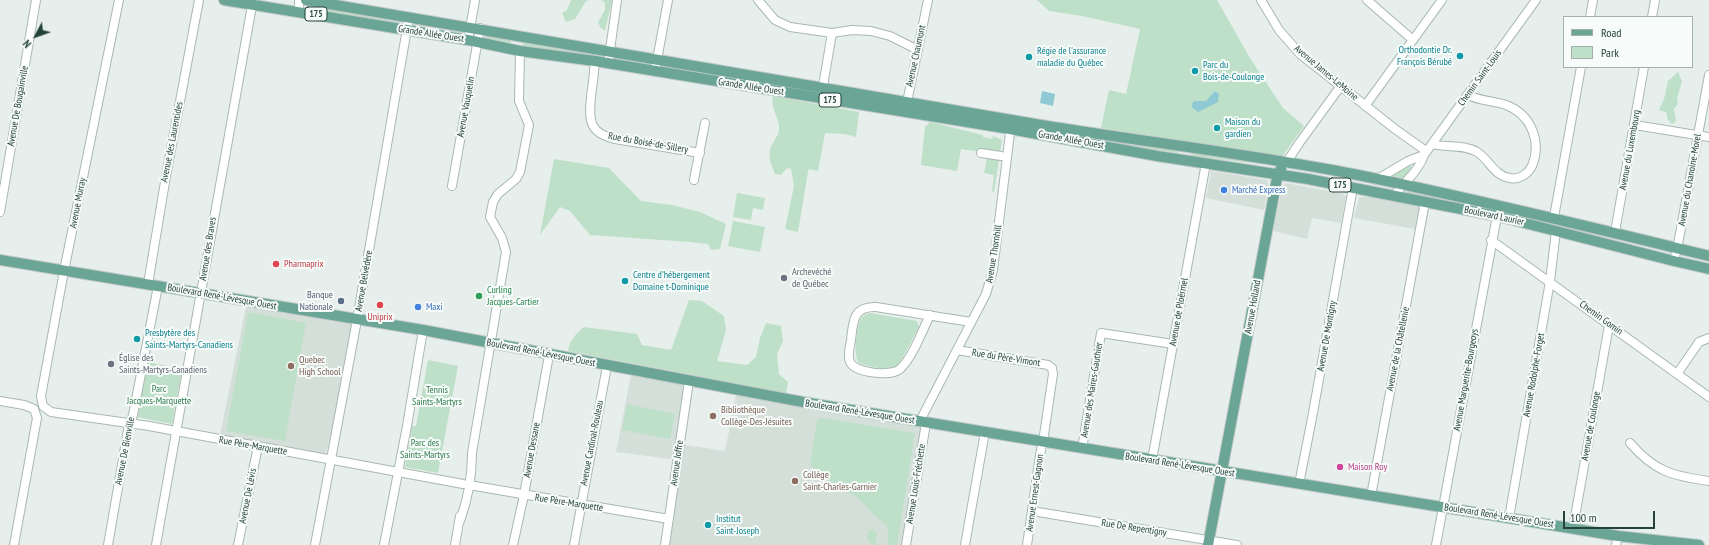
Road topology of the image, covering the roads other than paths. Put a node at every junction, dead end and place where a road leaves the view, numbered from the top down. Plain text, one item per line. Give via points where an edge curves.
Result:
1 (36, 0) edge
2 (119, 0) edge
3 (199, 0) edge
4 (224, 0) edge
5 (299, 0) edge
6 (307, 0) edge
7 (475, 0) edge
8 (617, 0) edge
9 (668, 0) edge
10 (758, 0) edge
11 (928, 0) edge
12 (1261, 0) edge
13 (1367, 0) edge
14 (1442, 0) edge
15 (1536, 0) edge
16 (1594, 0) edge
17 (1655, 0) edge
18 (252, 2) edge
19 (299, 11) junction
20 (1590, 16) edge
21 (1652, 16) edge
22 (409, 17) junction
23 (475, 27) junction
24 (407, 30) junction
25 (832, 33) junction
26 (1414, 40) junction
27 (473, 41) junction
28 (610, 50) junction
29 (918, 50) junction
30 (520, 51) junction
31 (658, 58) junction
32 (595, 61) junction
33 (608, 64) junction
34 (1581, 68) edge
35 (1644, 68) edge
36 (655, 71) junction
37 (1709, 75) edge
38 (758, 76) junction
39 (823, 86) junction
40 (1340, 87) junction
41 (756, 88) junction
42 (1468, 95) junction
43 (907, 101) junction
44 (1364, 106) junction
45 (905, 112) junction
46 (705, 123) dead end
47 (1011, 124) junction
48 (1634, 125) junction
49 (1698, 136) junction
50 (1709, 137) edge
51 (1432, 144) junction
52 (700, 153) junction
53 (981, 153) dead end
54 (1425, 153) junction
55 (1001, 156) dead end
56 (1206, 163) junction
57 (1286, 163) junction
58 (1278, 173) junction
59 (694, 180) dead end
60 (1376, 180) junction
61 (3, 183) edge
62 (1402, 185) junction
63 (452, 186) dead end
64 (1353, 187) junction
65 (1394, 196) junction
66 (1425, 202) junction
67 (0, 212) edge
68 (1497, 216) junction
69 (1554, 217) junction
70 (1556, 231) junction
71 (1615, 232) junction
72 (1492, 240) junction
73 (1677, 248) junction
74 (1709, 256) edge
75 (0, 260) edge
76 (1674, 261) junction
77 (1709, 268) edge
78 (64, 272) junction
79 (1550, 281) junction
80 (153, 285) junction
81 (201, 293) junction
82 (930, 315) junction
83 (357, 320) junction
84 (971, 322) junction
85 (1609, 325) junction
86 (423, 330) junction
87 (1709, 338) edge
88 (490, 344) junction
89 (1173, 344) junction
90 (957, 350) junction
91 (549, 354) junction
92 (607, 366) junction
93 (1677, 374) junction
94 (689, 381) junction
95 (1709, 397) edge
96 (0, 401) edge
97 (43, 406) joint
98 (923, 422) junction
99 (130, 423) junction
100 (176, 431) junction
101 (985, 432) junction
102 (1043, 442) junction
103 (1630, 443) dead end
104 (258, 446) junction
105 (1082, 449) junction
106 (330, 460) junction
107 (1152, 460) junction
108 (397, 472) junction
109 (1222, 472) junction
110 (1709, 481) edge
111 (1299, 484) junction
112 (466, 485) junction
113 (524, 495) junction
114 (1371, 496) junction
115 (581, 504) junction
116 (1442, 507) junction
117 (1032, 511) junction
118 (1509, 518) junction
119 (669, 519) junction
120 (1573, 528) junction
121 (1617, 540) edge
122 (1208, 543) edge
123 (14, 545) edge
124 (108, 545) edge
125 (156, 545) edge
126 (238, 545) edge
127 (315, 545) edge
128 (384, 545) edge
129 (455, 545) edge
130 (513, 545) edge
131 (574, 545) edge
132 (665, 545) edge
133 (906, 545) edge
134 (965, 545) edge
135 (1027, 545) edge
136 (1237, 545) edge
137 (1436, 545) edge
138 (1699, 545) edge

1 - 61 street, Avenue De Bougainville
2 - 78 street, Avenue Murray
3 - 80 street, Avenue des Laurentides via 166,176
4 - 18 main road, Grande Allée Ouest / 175
5 - 19 street
6 - 19 street
6 - 22 main road, Grande Allée Ouest / 175
7 - 23 street, Avenue Vauquelin
8 - 28 street
9 - 31 street
10 - 25 street via 775,20 790,27
11 - 29 street, Avenue Chaumont
12 - 40 street, Avenue James-LeMoine via 1279,30 1300,54
13 - 26 street
14 - 26 street, Avenue James-LeMoine
15 - 42 street, Chemin Saint-Louis
16 - 20 street
17 - 21 street
18 - 19 main road, Grande Allée Ouest / 175
18 - 81 street, Avenue des Braves
19 - 24 main road, Grande Allée Ouest / 175
22 - 23 main road, Grande Allée Ouest / 175
22 - 24 street, Avenue Belvédère
23 - 27 street, Avenue Vauquelin
23 - 28 main road, Grande Allée Ouest / 175
24 - 27 main road, Grande Allée Ouest / 175
24 - 83 street, Avenue Belvédère
25 - 29 street via 871,31 890,36
25 - 39 street
26 - 44 street, Avenue James-LeMoine
27 - 30 main road, Grande Allée Ouest / 175
27 - 63 street, Avenue Vauquelin
28 - 31 main road, Grande Allée Ouest / 175
28 - 33 street
29 - 43 street, Avenue Chaumont
30 - 32 main road, Grande Allée Ouest / 175
30 - 88 street via 519,101 529,125 520,172 516,179 498,194 493,202 490,217 502,238 506,252
31 - 36 street
31 - 38 main road, Grande Allée Ouest / 175
32 - 33 main road, Grande Allée Ouest / 175
32 - 52 street, Rue du Boisé-de-Sillery via 589,115 599,132 615,139
33 - 36 main road, Grande Allée Ouest / 175
34 - 69 street
35 - 48 street, Avenue du Luxembourg
36 - 41 main road, Grande Allée Ouest / 175
37 - 49 street, Avenue du Chanoine-Morel
38 - 39 main road, Grande Allée Ouest / 175
38 - 41 main road
39 - 43 main road, Grande Allée Ouest / 175
40 - 44 street, Avenue James-LeMoine
40 - 57 street, Avenue Holland
41 - 45 main road, Grande Allée Ouest / 175
42 - 51 street, Chemin Saint-Louis
42 - 51 street via 1508,106 1524,118 1535,135 1536,148 1531,169 1520,178 1509,178 1495,171 1477,152 1464,147
43 - 45 street, Avenue Chaumont
43 - 47 main road, Grande Allée Ouest / 175
44 - 54 street, Avenue James-LeMoine
45 - 47 main road, Grande Allée Ouest / 175
46 - 52 street, Rue du Boisé-de-Sillery
47 - 56 main road, Grande Allée Ouest / 175 via 1157,156
47 - 57 main road, Grande Allée Ouest / 175
47 - 84 street, Avenue Thornhill via 993,270 986,294
48 - 49 street
48 - 71 street, Avenue du Luxembourg
49 - 50 street
49 - 73 street, Avenue du Chanoine-Morel
51 - 54 street, Chemin Saint-Louis
52 - 59 street, Rue du Boisé-de-Sillery
53 - 55 street
54 - 60 street, Chemin Saint-Louis
54 - 62 street, Chemin Saint-Louis
56 - 58 main road, Grande Allée Ouest / 175
56 - 89 street, Avenue de Ploërmel
57 - 58 main road, Avenue Holland
57 - 60 main road, Boulevard Laurier / 175
58 - 64 main road, Boulevard Laurier / 175
58 - 109 main road, Avenue Holland
60 - 62 main road, Boulevard Laurier / 175
61 - 67 street, Avenue De Bougainville
62 - 65 street, Chemin Saint-Louis
62 - 69 main road, Boulevard Laurier / 175
64 - 65 main road, Boulevard Laurier / 175
64 - 111 street, Avenue De Montigny
65 - 66 main road, Boulevard Laurier / 175
66 - 68 main road, Boulevard Laurier / 175
66 - 114 street, Avenue de la Châtellenie
68 - 70 main road, Boulevard Laurier / 175
68 - 72 street, Avenue Marguerite-Bourgeoys
69 - 71 main road, Boulevard Laurier / 175
70 - 76 main road, Boulevard Laurier / 175
70 - 79 street, Avenue Rodolphe-Forget
71 - 73 main road, Boulevard Laurier / 175
72 - 79 street, Chemin Gomin
72 - 116 street, Avenue Marguerite-Bourgeoys
73 - 74 main road, Boulevard Laurier / 175
73 - 76 street, Avenue du Chanoine-Morel
75 - 78 main road, Boulevard René-Lévesque Ouest
76 - 77 main road, Boulevard Laurier / 175
78 - 80 main road, Boulevard René-Lévesque Ouest
78 - 97 street, Avenue Murray via 41,396
79 - 85 street, Chemin Gomin
79 - 118 street, Avenue Rodolphe-Forget
80 - 81 main road, Boulevard René-Lévesque Ouest
80 - 99 street, Avenue De Bienville
81 - 83 main road, Boulevard René-Lévesque Ouest
81 - 100 street, Avenue des Braves
82 - 82 street via 876,307 864,309 854,320 849,351 850,362 854,367 874,372 893,373 899,370
82 - 84 street
83 - 86 main road, Boulevard René-Lévesque Ouest
83 - 106 street, Avenue Belvédère
84 - 90 street, Avenue Thornhill
85 - 93 street, Chemin Gomin
85 - 120 street, Avenue de Coulonge
86 - 88 main road, Boulevard René-Lévesque Ouest
86 - 108 street via 408,426
87 - 93 street via 1699,342
88 - 91 main road, Boulevard René-Lévesque Ouest
88 - 112 street
89 - 105 street, Avenue des Maires-Gauthier via 1101,333
89 - 107 street, Avenue de Ploërmel
90 - 98 street, Avenue Thornhill via 923,415
90 - 102 street, Rue du Père-Vimont via 1048,365 1052,368
91 - 92 main road, Boulevard René-Lévesque Ouest
91 - 113 street, Avenue Dessane
92 - 94 main road, Boulevard René-Lévesque Ouest
92 - 115 street, Avenue Cardinal-Rouleau
93 - 95 street, Chemin Gomin
94 - 98 main road, Boulevard René-Lévesque Ouest
94 - 119 street, Avenue Joffre
96 - 123 street via 34,409 37,418
97 - 99 street, Rue Père-Marquette via 51,412
98 - 101 main road, Boulevard René-Lévesque Ouest
98 - 133 street, Avenue Louis-Fréchette
99 - 100 street, Rue Père-Marquette
99 - 124 street, Avenue De Bienville
100 - 104 street, Rue Père-Marquette
100 - 125 street, Avenue des Braves
101 - 102 main road, Boulevard René-Lévesque Ouest
101 - 134 street
102 - 105 main road, Boulevard René-Lévesque Ouest
102 - 117 street, Avenue Ernest-Gagnon
103 - 110 street via 1640,455 1663,470 1682,478
104 - 106 street, Rue Père-Marquette
104 - 126 street, Avenue De Lévis
105 - 107 main road, Boulevard René-Lévesque Ouest
106 - 108 street, Rue Père-Marquette
106 - 127 street, Avenue Belvédère
107 - 109 main road, Boulevard René-Lévesque Ouest
108 - 112 street, Rue Père-Marquette
108 - 128 street
109 - 111 main road, Boulevard René-Lévesque Ouest
109 - 122 main road, Avenue Holland
111 - 114 main road, Boulevard René-Lévesque Ouest
112 - 113 street, Rue Père-Marquette
112 - 129 street via 464,508
113 - 115 street, Rue Père-Marquette
113 - 130 street, Avenue Dessane
114 - 116 main road, Boulevard René-Lévesque Ouest
115 - 119 street, Rue Père-Marquette
115 - 131 street, Avenue Cardinal-Rouleau
116 - 118 main road, Boulevard René-Lévesque Ouest
116 - 137 street, Avenue Marguerite-Bourgeoys
117 - 122 street, Rue De Repentigny
117 - 135 street, Avenue Ernest-Gagnon
118 - 120 main road, Boulevard René-Lévesque Ouest
119 - 132 street, Avenue Joffre
120 - 121 main road, Boulevard René-Lévesque Ouest
121 - 138 main road, Boulevard René-Lévesque Ouest
122 - 136 street, Rue De Repentigny

